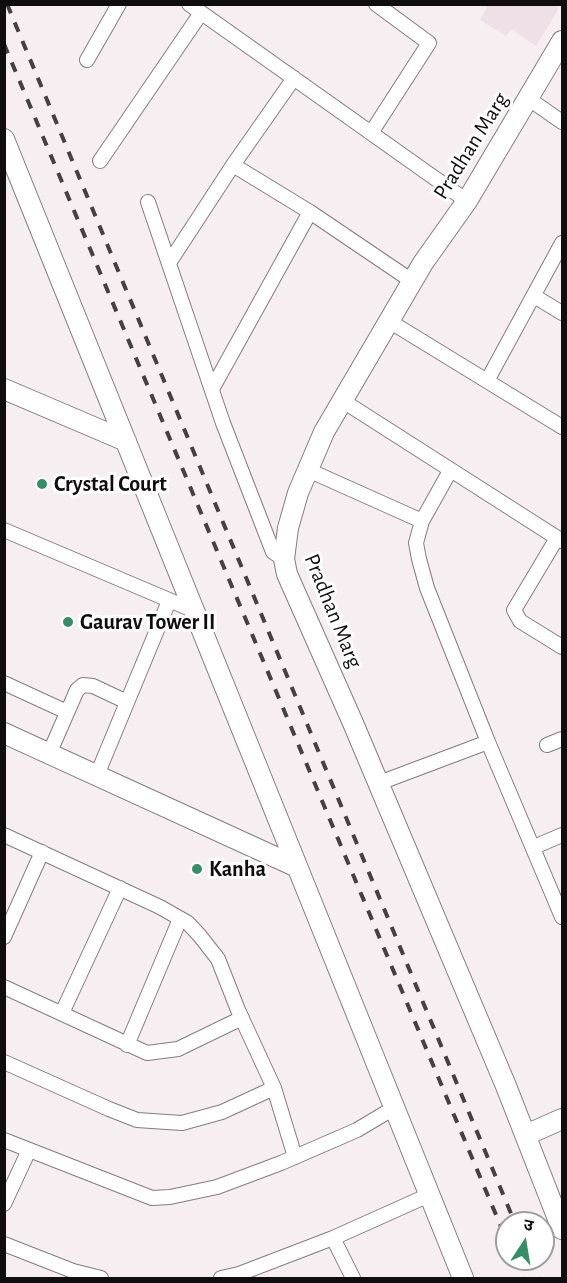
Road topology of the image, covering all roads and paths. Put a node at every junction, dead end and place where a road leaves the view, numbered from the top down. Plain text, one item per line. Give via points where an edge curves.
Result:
1 (119, 4) edge
2 (376, 4) edge
3 (195, 9) edge
4 (562, 41) edge
5 (87, 60) dead end
6 (294, 78) junction
7 (529, 99) junction
8 (562, 123) edge
9 (371, 133) junction
10 (4, 140) edge
11 (100, 161) dead end
12 (233, 165) junction
13 (467, 201) junction
14 (148, 202) dead end
15 (310, 212) junction
16 (562, 243) edge
17 (169, 263) junction
18 (412, 281) junction
19 (534, 296) junction
20 (562, 314) edge
21 (389, 321) junction
22 (487, 381) junction
23 (4, 389) edge
24 (212, 389) junction
25 (343, 401) junction
26 (562, 427) edge
27 (126, 441) junction
28 (308, 470) junction
29 (450, 471) junction
30 (422, 521) junction
31 (4, 530) edge
32 (560, 540) edge
33 (284, 559) junction
34 (169, 601) junction
35 (195, 611) junction
36 (562, 647) edge
37 (6, 686) edge
38 (127, 702) junction
39 (67, 712) junction
40 (4, 733) edge
41 (562, 740) edge
42 (488, 742) junction
43 (547, 745) dead end
44 (49, 753) junction
45 (97, 775) junction
46 (379, 783) junction
47 (4, 835) edge
48 (562, 835) edge
49 (534, 847) junction
50 (42, 852) junction
51 (297, 867) junction
52 (120, 888) junction
53 (562, 917) edge
54 (180, 919) junction
55 (5, 934) edge
56 (4, 987) edge
57 (62, 1013) junction
58 (242, 1018) junction
59 (128, 1045) junction
60 (4, 1062) edge
61 (274, 1088) junction
62 (394, 1108) junction
63 (562, 1119) edge
64 (525, 1135) junction
65 (4, 1140) edge
66 (29, 1150) junction
67 (295, 1157) junction
68 (429, 1195) junction
69 (4, 1204) edge
70 (562, 1229) edge
71 (333, 1239) junction
72 (4, 1244) edge
73 (252, 1274) edge
74 (101, 1278) edge
75 (220, 1278) edge
76 (353, 1278) edge
77 (463, 1278) edge

1 - 5 street
2 - 9 street via 429,44
3 - 6 street
3 - 11 street
4 - 7 street, Pradhan Marg
6 - 9 street
6 - 12 street
7 - 8 street
7 - 13 street, Pradhan Marg
9 - 13 street
10 - 27 street
12 - 15 street
12 - 17 street
13 - 18 street, Pradhan Marg
14 - 17 street
15 - 18 street
15 - 24 street
16 - 19 street
17 - 24 street
18 - 21 street, Pradhan Marg
19 - 20 street
19 - 22 street
21 - 22 street
21 - 25 street, Pradhan Marg
22 - 26 street
23 - 27 street
24 - 33 street via 273,552
25 - 28 street, Pradhan Marg
25 - 29 street
27 - 35 street
28 - 30 street
28 - 33 street, Pradhan Marg via 288,528
29 - 30 street
29 - 32 street
30 - 42 street via 416,543 427,588
31 - 34 street
32 - 36 street via 514,610 520,621
33 - 46 street, Pradhan Marg via 287,574
34 - 35 street
34 - 38 street
35 - 51 street
37 - 39 street
38 - 39 street via 83,685
38 - 45 street
39 - 44 street
40 - 44 street
41 - 43 street
42 - 46 street
42 - 49 street
44 - 45 street
45 - 51 street
46 - 64 street, Pradhan Marg
47 - 50 street
48 - 49 street
49 - 53 street
50 - 52 street
50 - 55 street
51 - 62 street
52 - 54 street
52 - 57 street
54 - 58 street via 188,923 218,959
54 - 59 street
56 - 57 street
57 - 59 street
58 - 59 street via 178,1049 147,1053
58 - 61 street
60 - 61 street via 137,1120 182,1123 222,1112
61 - 67 street
62 - 67 street via 357,1130
62 - 68 street
63 - 64 street
64 - 70 street, Pradhan Marg
65 - 66 street
66 - 67 street via 152,1198 218,1187
66 - 69 street
68 - 71 street
68 - 77 street
71 - 73 street
71 - 76 street
72 - 74 street
73 - 75 street

